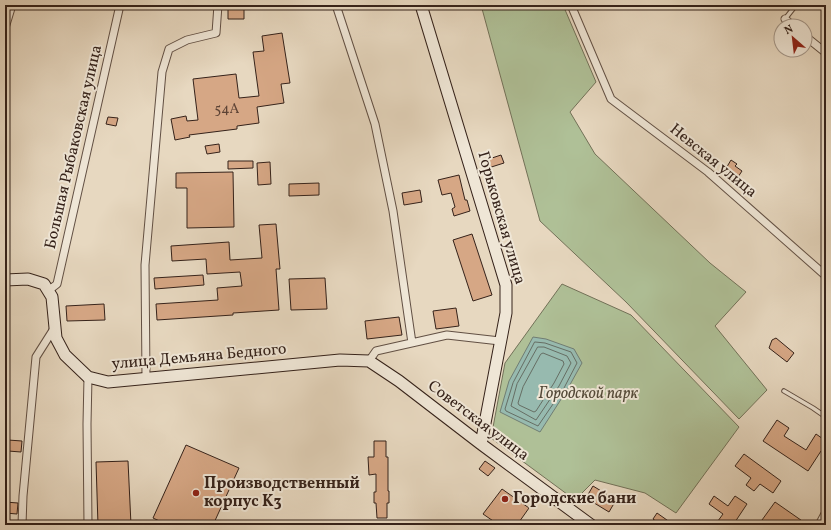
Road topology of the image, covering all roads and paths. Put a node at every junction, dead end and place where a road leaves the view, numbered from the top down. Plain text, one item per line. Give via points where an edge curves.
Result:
1 (12, 5) edge
2 (120, 5) edge
3 (218, 5) edge
4 (336, 5) edge
5 (421, 5) edge
6 (571, 5) edge
7 (796, 5) edge
8 (786, 18) edge
9 (5, 28) edge
10 (813, 42) edge
11 (826, 53) edge
12 (826, 276) edge
13 (5, 280) edge
14 (48, 292) junction
15 (55, 327) junction
16 (500, 341) junction
17 (412, 343) junction
18 (369, 361) junction
19 (88, 377) junction
20 (146, 378) junction
21 (784, 391) dead end
22 (826, 417) edge
23 (481, 444) junction
24 (826, 512) edge
25 (22, 525) edge
26 (88, 525) edge
27 (591, 525) edge
28 (818, 525) edge

1 - 9 street
2 - 14 street, Большая Рыбаковская улица via 57,284
3 - 20 street via 216,33 187,40 169,49 162,72 145,265
4 - 17 street via 374,124 393,212
5 - 16 main road, Горьковская улица via 506,285 506,312
6 - 12 street, Невская улица via 611,99 708,172
7 - 8 lane
10 - 11 street
13 - 14 main road via 28,279 44,284
14 - 15 main road, улица Демьяна Бедного via 52,297
15 - 19 main road, улица Демьяна Бедного via 56,338 65,355
15 - 25 street via 36,357
16 - 17 street via 447,336
16 - 23 main road, Горьковская улица
17 - 18 street via 376,351
18 - 20 main road, улица Демьяна Бедного via 340,360
18 - 23 main road, Советская улица
19 - 20 main road, улица Демьяна Бедного via 108,382
19 - 26 street
21 - 22 lane
23 - 27 main road, Советская улица
24 - 28 street

